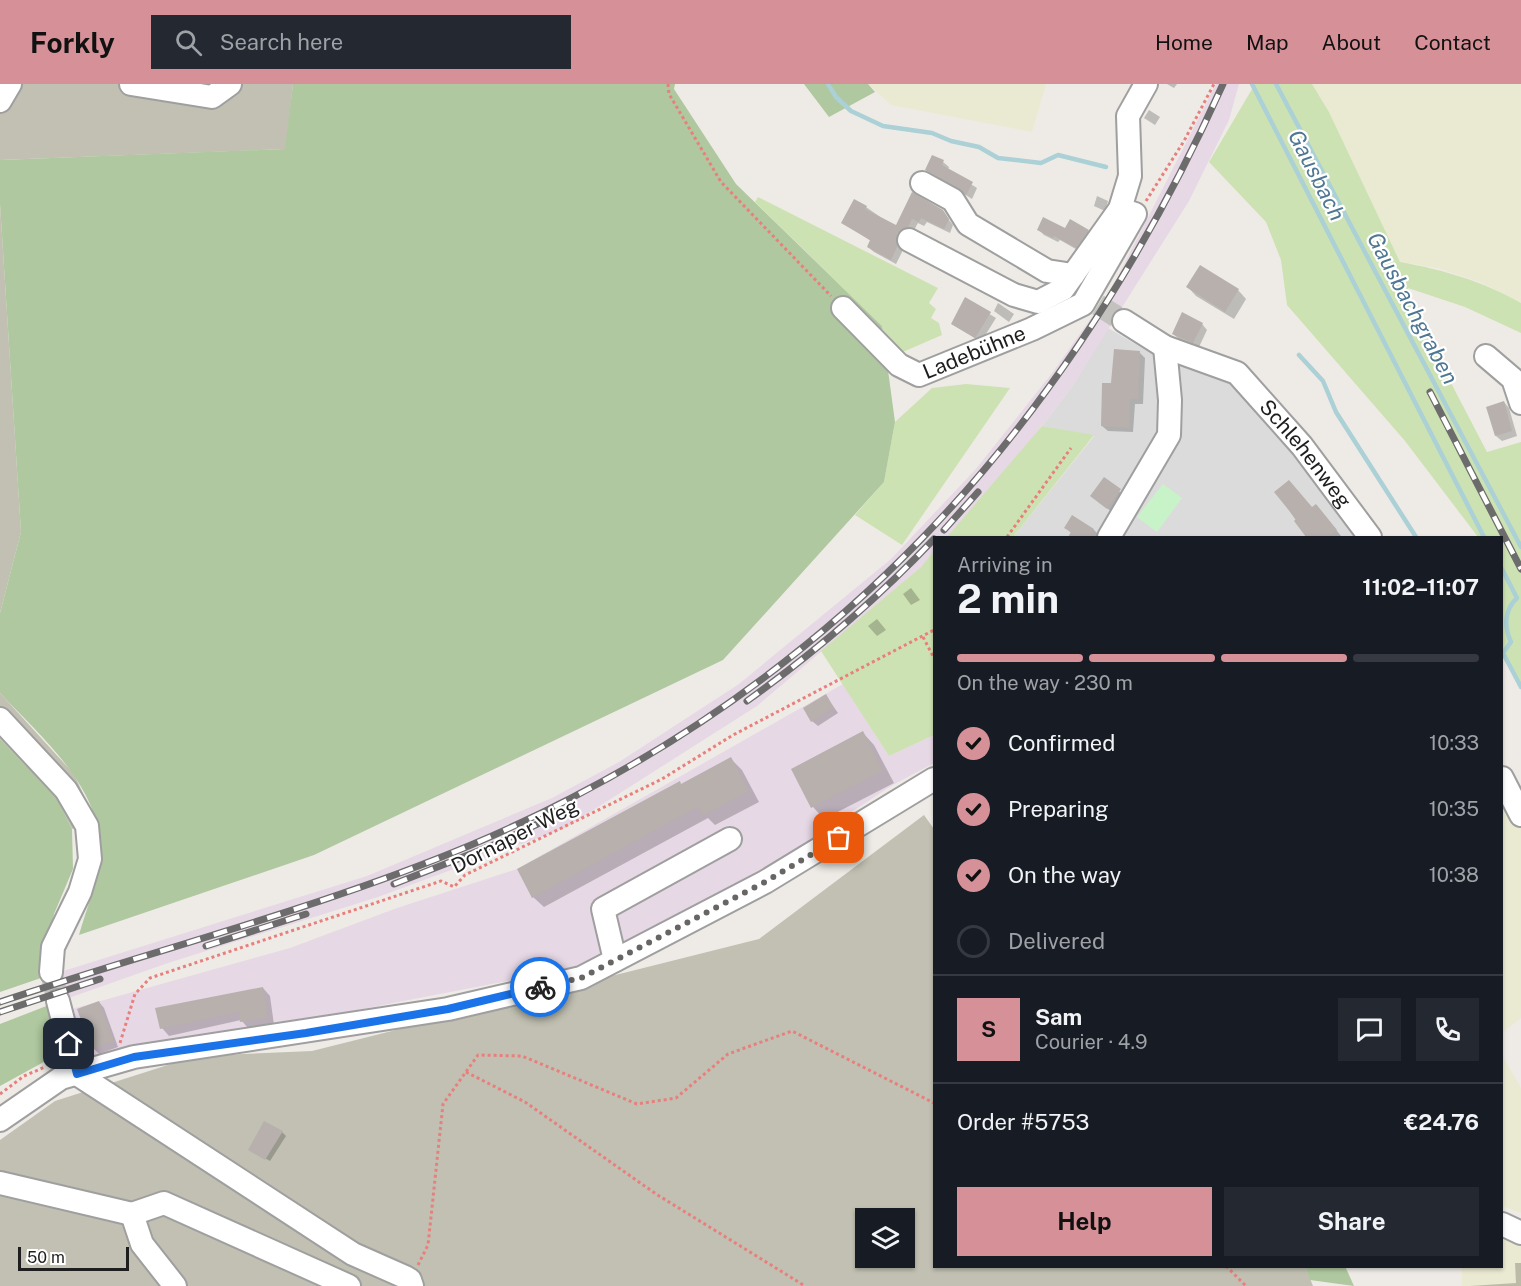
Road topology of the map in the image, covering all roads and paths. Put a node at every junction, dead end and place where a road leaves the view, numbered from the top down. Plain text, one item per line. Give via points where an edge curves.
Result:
1 (10, 84) edge
2 (131, 84) edge
3 (230, 84) edge
4 (668, 84) edge
5 (1146, 84) edge
6 (1214, 84) edge
7 (0, 101) edge
8 (922, 183) dead end
9 (1128, 212) junction
10 (909, 240) dead end
11 (1073, 275) junction
12 (843, 308) joint
13 (1124, 321) tunnel mouth
14 (1164, 347) junction
15 (1486, 356) dead end
16 (1521, 403) edge
17 (1071, 448) dead end
18 (1008, 536) edge
19 (1110, 536) edge
20 (1369, 536) edge
21 (933, 630) edge
22 (922, 636) junction
23 (933, 656) edge
24 (0, 719) edge
25 (933, 780) edge
26 (1503, 780) edge
27 (1521, 815) edge
28 (730, 838) dead end
29 (615, 960) junction
30 (51, 972) tunnel mouth
31 (58, 1001) tunnel mouth
32 (115, 1063) junction
33 (466, 1072) junction
34 (77, 1074) junction
35 (933, 1102) edge
36 (0, 1120) edge
37 (0, 1183) edge
38 (132, 1214) junction
39 (1503, 1224) edge
40 (1521, 1233) edge
41 (1228, 1268) edge
42 (411, 1283) edge
43 (175, 1286) edge
44 (349, 1286) edge
45 (805, 1286) edge
46 (1246, 1286) edge

1 - 7 street
2 - 3 street via 212,97
4 - 12 path via 669,94 721,182
5 - 9 street, Ladebühne via 1128,116
6 - 9 path via 1184,141
8 - 11 street via 953,200 968,224 1047,271
9 - 11 street, Ladebühne
9 - 12 street, Ladebühne via 1093,302 919,375 899,365
10 - 11 street, Ladebühne via 1014,295 1038,302 1063,289
13 - 14 street
14 - 19 street via 1169,435
14 - 20 street, Schlehenweg via 1237,373 1302,446
15 - 16 street via 1514,380
17 - 18 path
21 - 22 path
22 - 23 path
22 - 32 path, Dornaper Weg via 733,735 662,779 465,875 454,886 441,881 150,978 135,994
24 - 30 street via 66,790 87,826 90,859 80,892 53,947
25 - 29 street via 765,882
26 - 27 street
28 - 29 street via 603,909
29 - 32 street via 581,978 448,1009
31 - 34 street
32 - 34 street
33 - 35 path via 478,1055 522,1056 637,1104 676,1098 728,1054 792,1031
33 - 42 path via 443,1104 428,1245
33 - 45 path via 525,1102 656,1194
34 - 36 street via 61,1078
34 - 42 street via 353,1254
37 - 38 street
38 - 43 street via 142,1244
38 - 44 street via 164,1203
39 - 40 street
41 - 46 path

